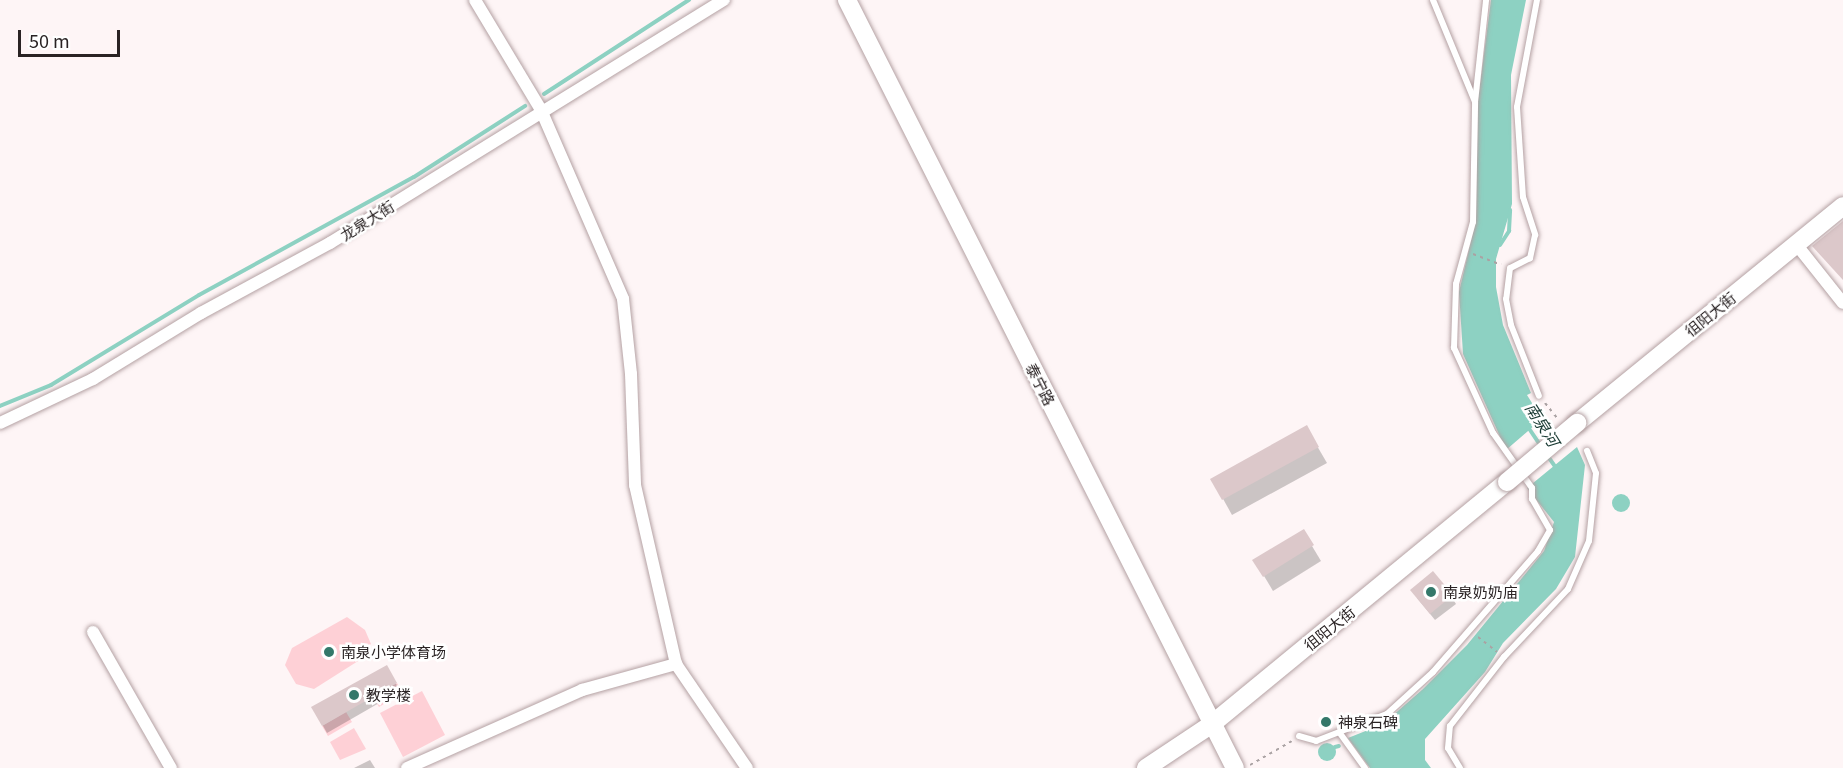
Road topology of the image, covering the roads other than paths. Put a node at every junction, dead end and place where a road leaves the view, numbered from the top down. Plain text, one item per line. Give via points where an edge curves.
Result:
1 (475, 0) edge
2 (724, 0) edge
3 (847, 0) edge
4 (1433, 0) edge
5 (1486, 0) edge
6 (1537, 0) edge
7 (1475, 102) junction
8 (541, 110) junction
9 (1843, 206) edge
10 (1796, 244) junction
11 (1843, 303) edge
12 (1539, 396) road end
13 (0, 423) edge
14 (1587, 451) dead end
15 (93, 633) dead end
16 (676, 664) junction
17 (1212, 724) junction
18 (1339, 732) junction
19 (1299, 736) dead end
20 (171, 768) edge
21 (407, 768) edge
22 (747, 768) edge
23 (1146, 768) edge
24 (1235, 768) edge
25 (1365, 768) edge
26 (1460, 768) edge

1 - 8 street
2 - 8 street, 龙泉大街 via 703,17
3 - 17 street, 泰宁路
4 - 7 lane
5 - 7 lane
6 - 12 lane via 1517,107 1523,197 1535,235 1530,258 1510,268 1506,299 1511,325
7 - 18 lane via 1473,222 1456,284 1454,348 1493,433 1532,488 1532,498 1550,530 1538,551 1444,661 1387,714
8 - 13 street, 龙泉大街 via 330,243 201,313 93,380
8 - 16 street via 622,299 631,374 635,486
9 - 10 street, 徂阳大街
10 - 11 street
10 - 17 street, 徂阳大街, bridge
14 - 26 lane via 1596,473 1589,541 1568,589 1504,657 1450,726 1448,748
15 - 20 street
16 - 21 street via 582,690
16 - 22 street
17 - 23 street, 徂阳大街
17 - 24 street, 泰宁路
18 - 19 lane via 1316,741
18 - 25 lane

